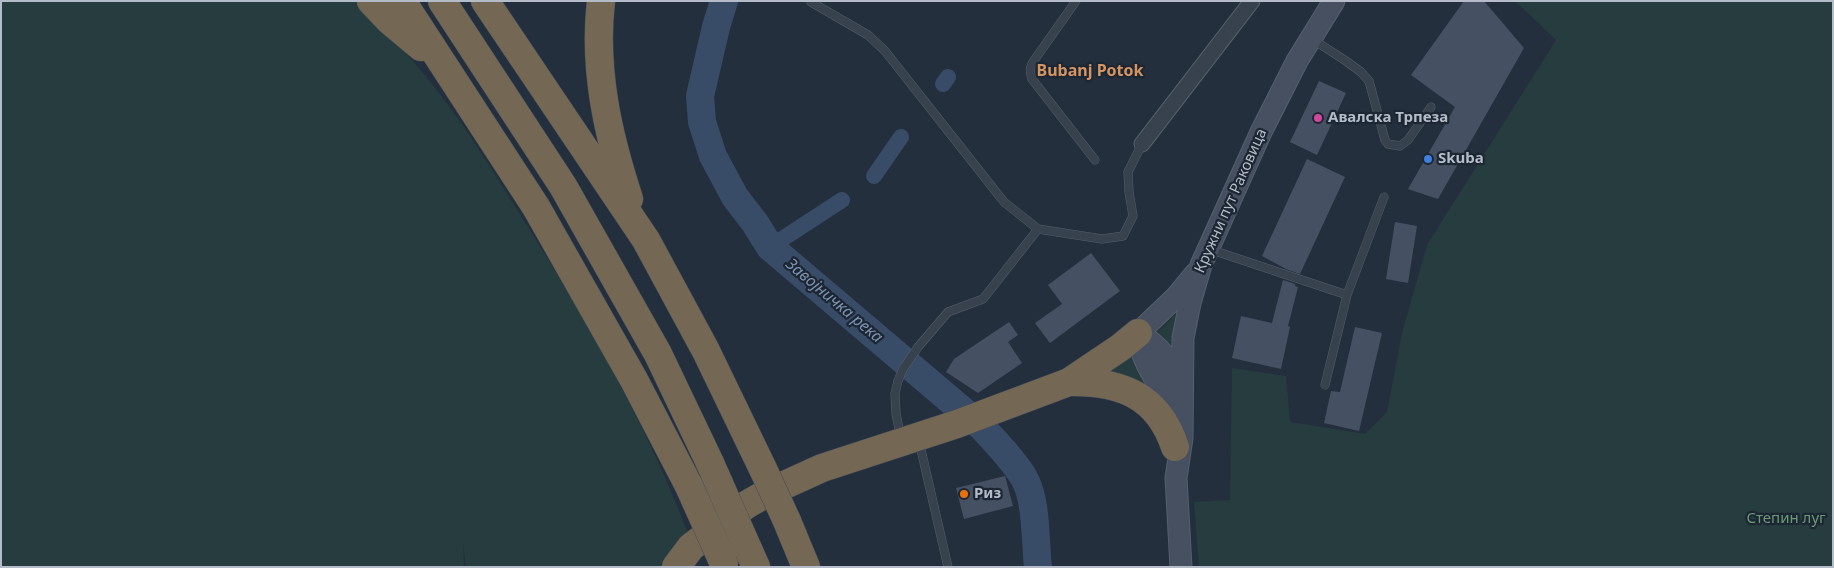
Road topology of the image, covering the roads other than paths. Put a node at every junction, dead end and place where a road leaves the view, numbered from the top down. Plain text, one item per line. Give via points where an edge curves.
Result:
1 (371, 1) edge
2 (402, 1) edge
3 (442, 1) edge
4 (485, 1) edge
5 (601, 1) edge
6 (1076, 1) edge
7 (1252, 1) edge
8 (1334, 1) edge
9 (811, 2) edge
10 (1310, 38) junction
11 (444, 65) junction
12 (1431, 107) dead end
13 (1142, 144) joint
14 (1095, 160) dead end
15 (1384, 197) dead end
16 (1038, 229) junction
17 (646, 240) junction
18 (1205, 257) junction
19 (1347, 295) junction
20 (1138, 333) junction
21 (1069, 382) junction
22 (1325, 385) dead end
23 (1182, 390) junction
24 (910, 439) junction
25 (1175, 447) junction
26 (1176, 478) junction
27 (752, 558) edge
28 (725, 565) edge
29 (676, 567) edge
30 (806, 567) edge
31 (948, 567) edge
32 (1181, 567) edge

1 - 11 highway via 390,21
2 - 11 highway
3 - 27 highway, bridge via 563,186 658,354
4 - 17 highway
5 - 17 highway via 598,53 609,130 628,195
6 - 14 lane via 1035,58 1030,73
7 - 13 street
8 - 10 main road, Кружни пут Раковица
9 - 16 lane via 868,35 885,51 1004,202
10 - 12 lane via 1361,72 1368,81 1388,144 1400,146 1408,140
10 - 18 main road, Кружни пут Раковица via 1261,132
11 - 28 highway, bridge via 559,246 634,380 689,486
13 - 16 lane via 1128,172 1133,216 1123,236 1102,239
15 - 19 lane
16 - 24 lane via 983,299 948,312 903,368 895,393 896,414
17 - 30 highway, bridge via 706,351
18 - 19 lane
18 - 20 main road via 1176,297
18 - 23 main road, Кружни пут Раковица via 1183,338
19 - 22 lane
20 - 21 highway
20 - 23 main road via 1154,342 1170,362
20 - 25 main road via 1145,362 1170,408
21 - 24 highway
21 - 25 highway via 1105,383 1132,393 1160,417
23 - 26 main road, Кружни пут Раковица via 1182,438
24 - 29 highway via 822,468 767,492 692,547
24 - 31 lane
25 - 26 main road
26 - 32 main road, Кружни пут Раковица

